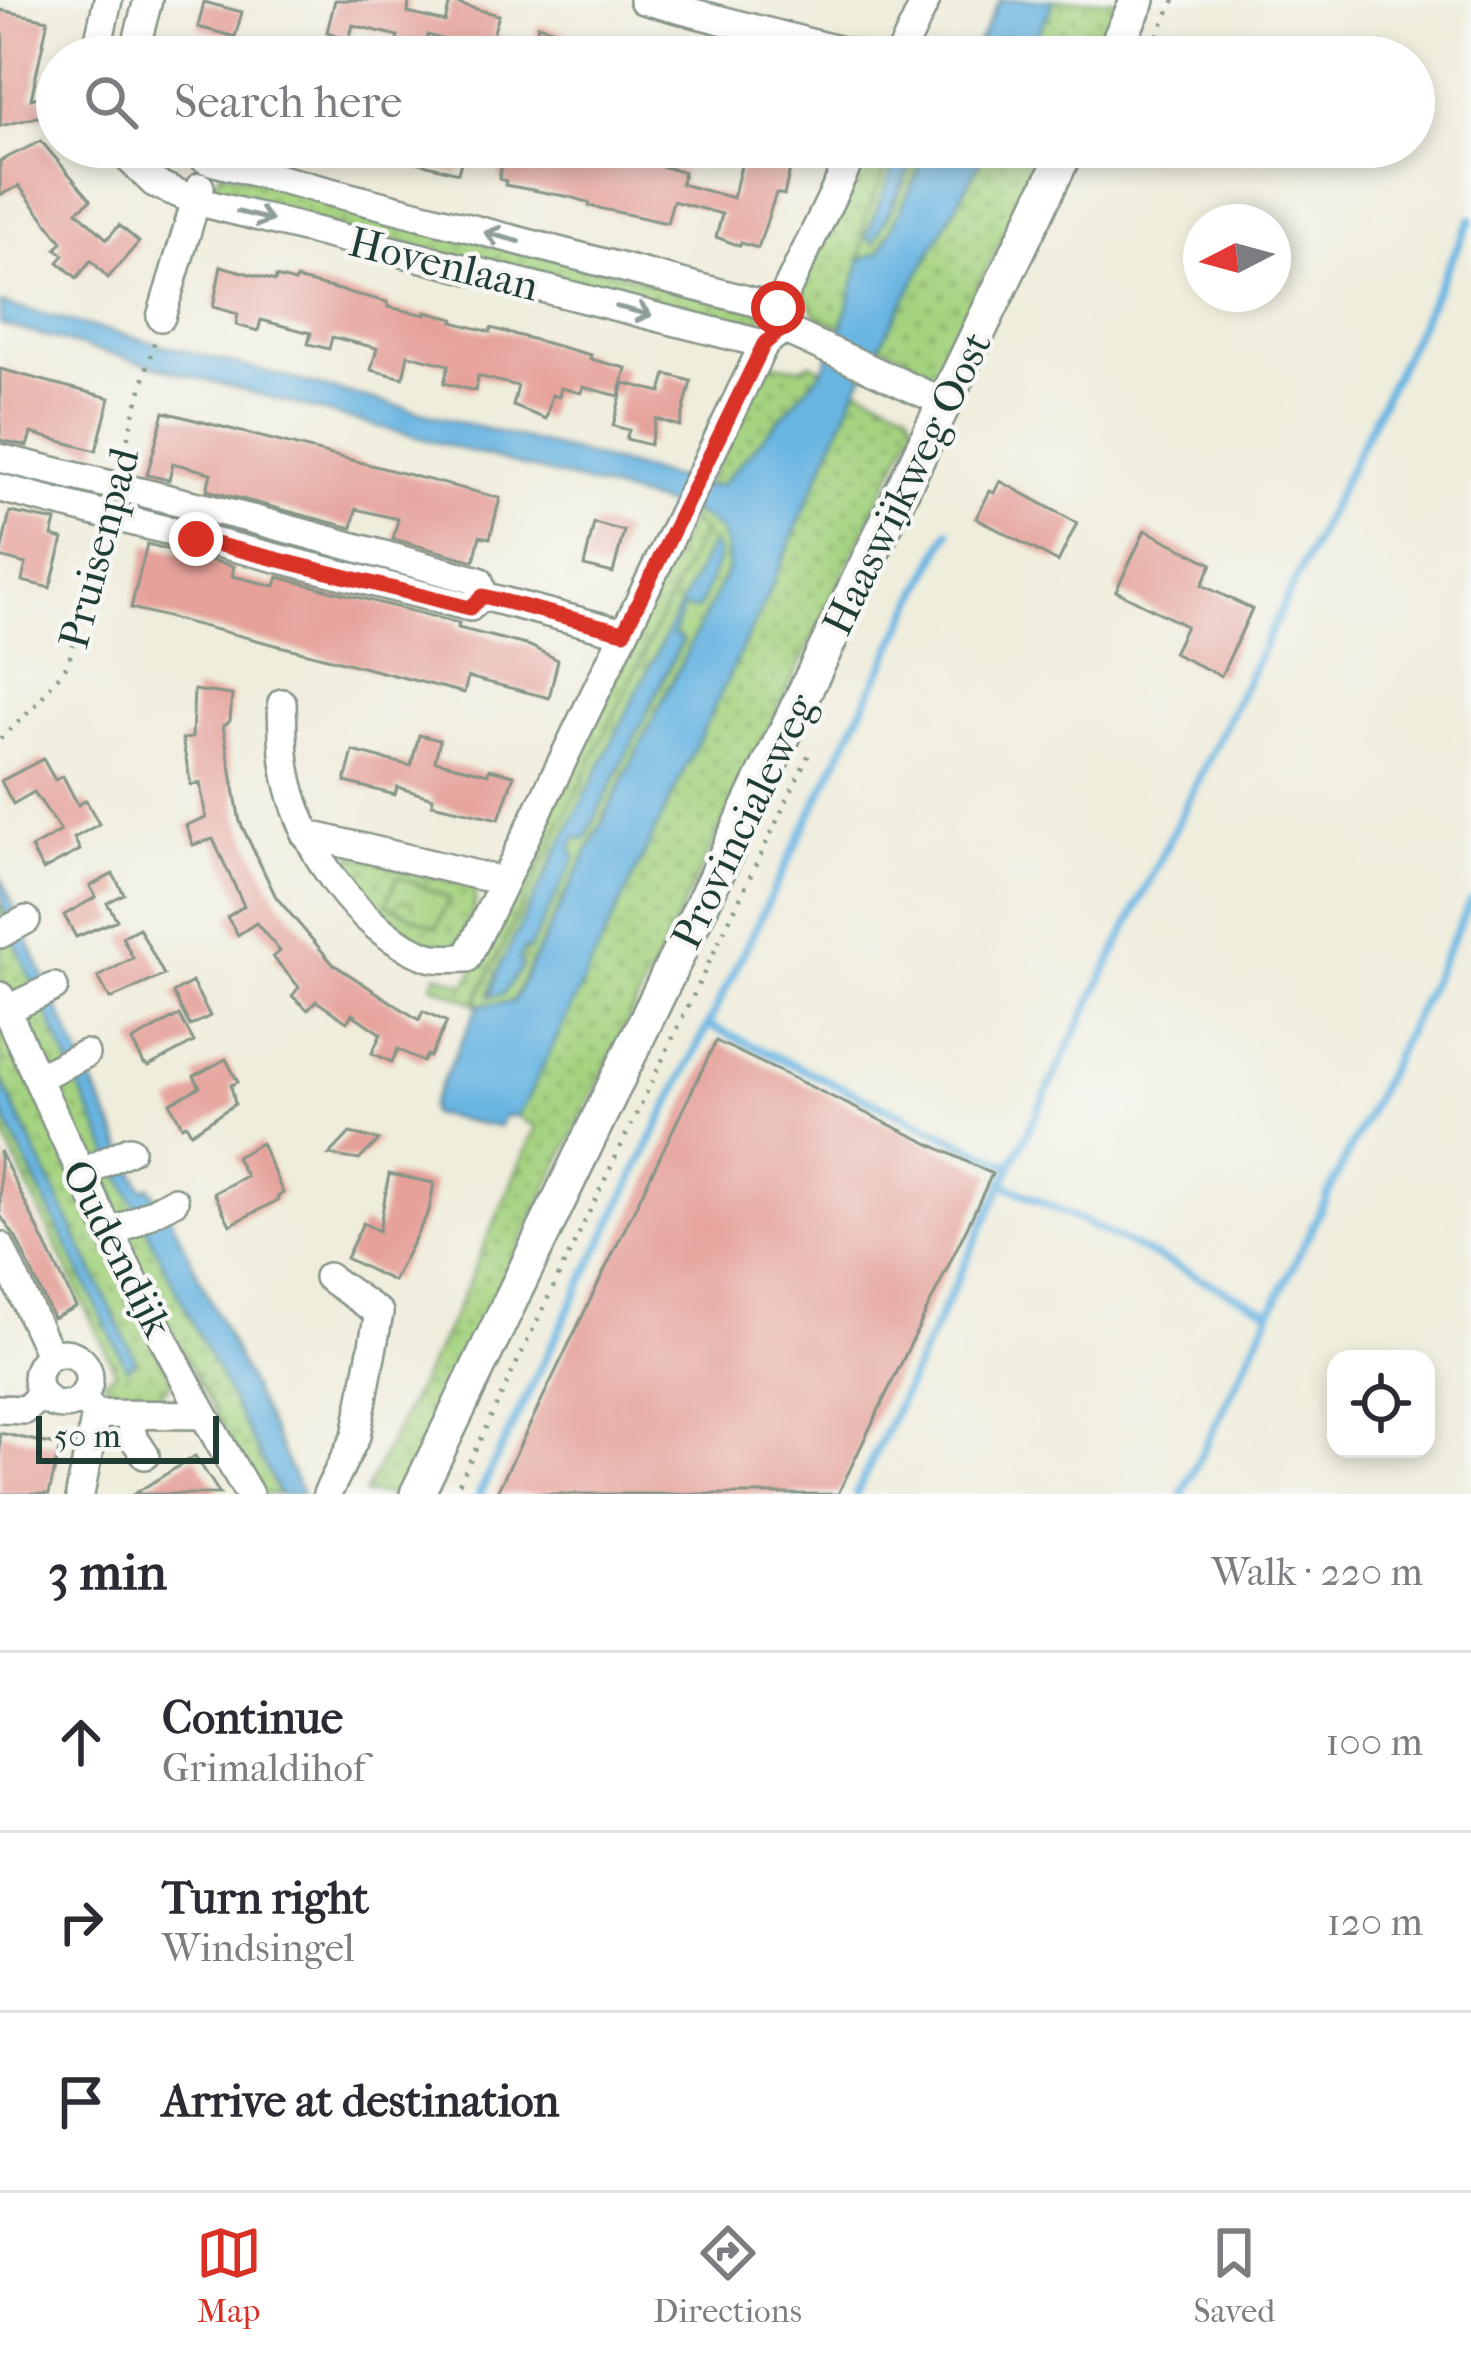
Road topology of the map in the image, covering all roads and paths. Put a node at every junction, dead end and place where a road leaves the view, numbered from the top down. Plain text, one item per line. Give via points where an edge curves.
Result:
1 (108, 0) edge
2 (148, 0) edge
3 (643, 0) edge
4 (926, 0) edge
5 (1138, 0) edge
6 (1174, 0) edge
7 (100, 36) edge
8 (139, 36) edge
9 (784, 36) edge
10 (909, 36) edge
11 (1121, 36) edge
12 (1157, 36) edge
13 (139, 168) edge
14 (196, 168) edge
15 (243, 168) edge
16 (847, 168) edge
17 (1073, 168) edge
18 (196, 201) junction
19 (158, 325) joint
20 (775, 327) junction
21 (930, 396) junction
22 (0, 458) edge
23 (114, 486) junction
24 (0, 488) edge
25 (107, 516) junction
26 (483, 596) junction
27 (624, 632) junction
28 (282, 703) dead end
29 (818, 736) dead end
30 (0, 739) edge
31 (304, 834) junction
32 (502, 881) junction
33 (22, 998) edge
34 (76, 1059) dead end
35 (37, 1078) junction
36 (118, 1155) dead end
37 (80, 1174) junction
38 (174, 1202) dead end
39 (122, 1229) junction
40 (0, 1246) edge
41 (328, 1277) dead end
42 (50, 1355) junction
43 (41, 1395) junction
44 (89, 1406) junction
45 (0, 1409) edge
46 (134, 1415) junction
47 (203, 1415) junction
48 (145, 1456) dead end
49 (80, 1494) edge
50 (250, 1494) edge
51 (327, 1494) edge
52 (417, 1494) edge
53 (454, 1494) edge

1 - 7 street
2 - 8 street
3 - 9 street
4 - 10 street
5 - 11 main road
6 - 12 path
13 - 18 street, Hovenlaan
14 - 18 street
20 -> 15 street, Hovenlaan
16 - 20 street
17 - 21 main road, Provincialeweg
18 - 19 street
18 -> 20 street, Hovenlaan
19 - 23 path, Pruisenpad
20 - 21 street, Hovenlaan
20 - 27 street
21 - 52 main road, Provincialeweg
22 - 23 street
23 - 26 street via 479,581
24 - 25 street
25 - 26 street via 470,608
25 - 30 path, Pruisenpad via 68,664
26 - 27 street
27 - 32 street
28 - 31 street via 286,769
29 - 53 path
31 - 32 street
31 - 32 street via 371,922 430,958 466,958
33 - 35 street, Oudendijk
34 - 35 street
35 - 37 street, Oudendijk
36 - 37 street
37 - 39 street, Oudendijk
38 - 39 street
39 - 47 street, Oudendijk
40 - 42 street
41 - 51 street via 379,1313 356,1436
42 - 43 street via 38,1369
42 - 44 street via 74,1354 86,1366
43 - 44 street
43 - 45 street via 25,1410
44 - 46 street
44 - 49 street
46 - 47 street
46 - 48 street via 131,1434
47 - 50 street, Oudendijk

